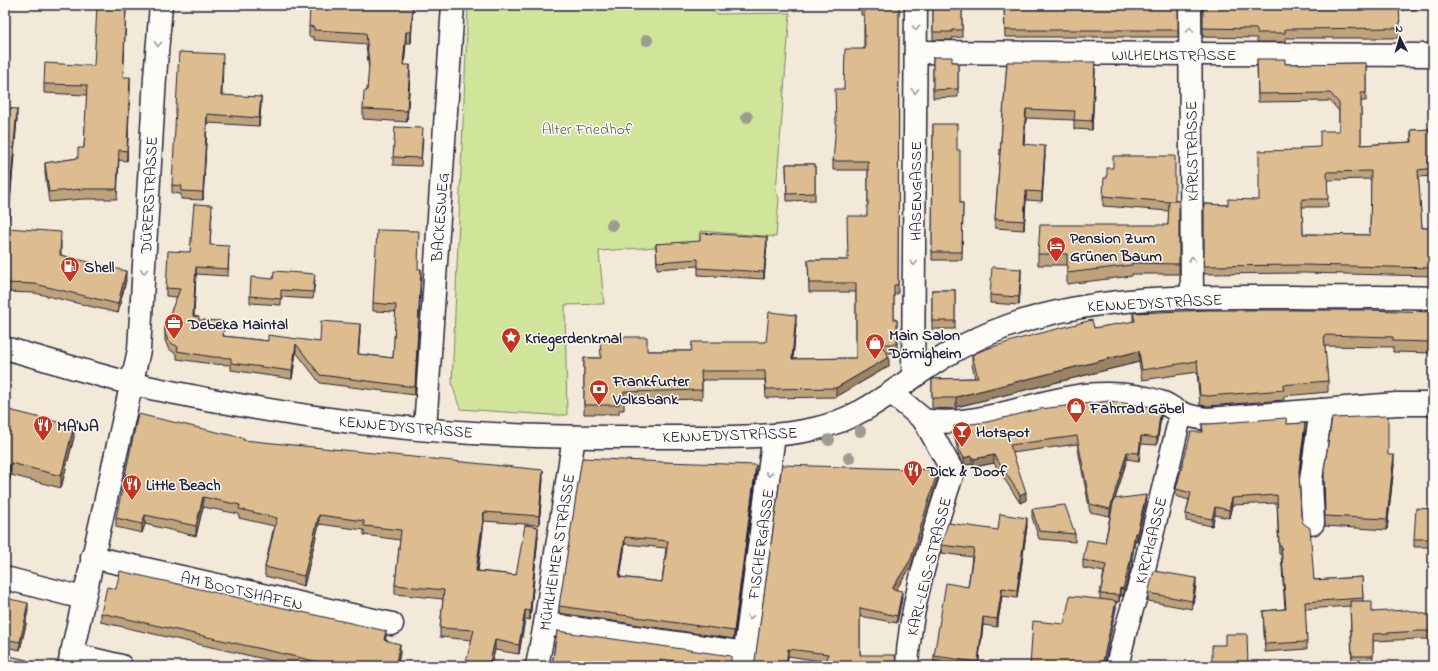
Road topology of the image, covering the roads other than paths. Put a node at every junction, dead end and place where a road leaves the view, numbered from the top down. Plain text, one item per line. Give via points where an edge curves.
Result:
1 (161, 5) edge
2 (453, 5) edge
3 (916, 5) edge
4 (1190, 5) edge
5 (916, 52) junction
6 (1190, 54) junction
7 (1433, 55) edge
8 (1192, 298) junction
9 (1433, 298) edge
10 (5, 348) edge
11 (913, 377) junction
12 (132, 383) junction
13 (892, 393) junction
14 (1433, 404) edge
15 (1321, 410) junction
16 (1181, 413) junction
17 (924, 420) junction
18 (425, 429) junction
19 (774, 436) junction
20 (574, 437) junction
21 (1314, 523) dead end
22 (92, 557) junction
23 (5, 578) edge
24 (83, 598) junction
25 (392, 624) dead end
26 (545, 624) junction
27 (744, 659) edge
28 (70, 660) edge
29 (121, 666) edge
30 (537, 666) edge
31 (907, 666) edge
32 (1117, 666) edge

1 -> 12 street, DÜRERSTRASSE via 139,350
2 - 18 street, BACKESWEG
3 -> 5 street, HASENGASSE
6 -> 4 street, KARLSTRASSE
5 - 6 street, WILHELMSTRASSE
5 -> 11 street, HASENGASSE
6 - 7 street, WILHELMSTRASSE
8 -> 6 street, KARLSTRASSE
8 - 9 street, KENNEDYSTRASSE
8 - 11 street, KENNEDYSTRASSE via 1114,302 1039,316 959,347
10 - 12 street, KENNEDYSTRASSE
11 - 13 street, KENNEDYSTRASSE
12 - 18 street, KENNEDYSTRASSE via 304,416
12 - 22 street
13 - 17 street, KARL-LEIS-STRASSE
13 - 19 street, KENNEDYSTRASSE via 868,408 835,423
14 - 15 street
15 - 16 street via 1208,419
15 - 21 street via 1310,480
16 - 17 street via 1149,398 1110,394 1085,395 965,421
16 - 32 street, KIRCHGASSE via 1144,569
17 - 31 street, KARL-LEIS-STRASSE via 953,472 932,539 912,618
18 - 20 street, KENNEDYSTRASSE
19 - 20 street, KENNEDYSTRASSE
19 -> 27 street, FISCHERGASSE
20 - 26 street, MÜHLHEIMER STRASSE
22 - 24 street
22 - 25 street, AM BOOTSHAFEN
23 - 24 street
24 - 28 street
26 - 27 street, FISCHERGASSE
26 - 30 street, MÜHLHEIMER STRASSE
28 - 29 street

